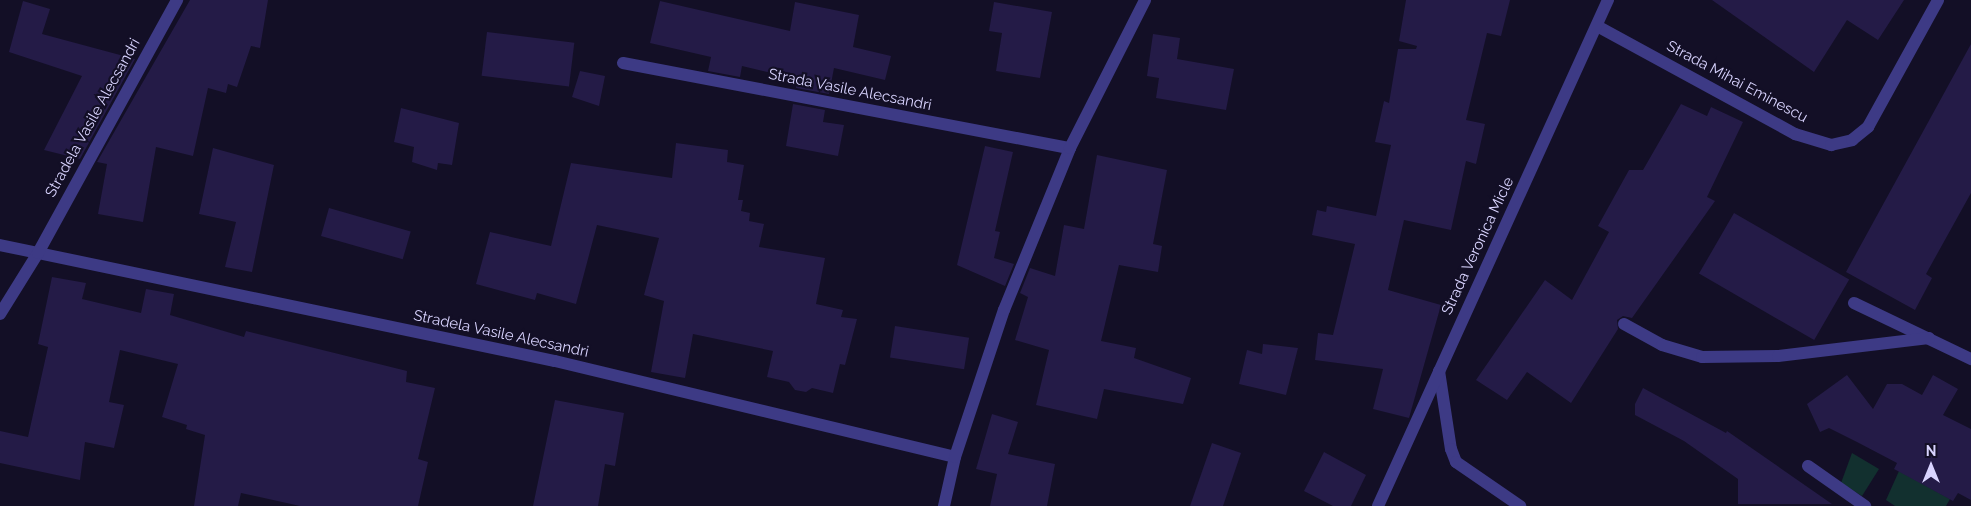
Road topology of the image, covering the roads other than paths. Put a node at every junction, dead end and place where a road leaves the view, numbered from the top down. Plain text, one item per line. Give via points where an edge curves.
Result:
1 (176, 0) edge
2 (1145, 0) edge
3 (1608, 0) edge
4 (1938, 0) edge
5 (1597, 26) junction
6 (623, 63) dead end
7 (1070, 148) junction
8 (0, 245) edge
9 (38, 252) junction
10 (1854, 303) dead end
11 (0, 314) edge
12 (1624, 324) dead end
13 (1929, 338) junction
14 (1971, 359) edge
15 (1439, 371) junction
16 (955, 457) junction
17 (1808, 466) dead end
18 (944, 506) edge
19 (1378, 506) edge
20 (1520, 506) edge
21 (1865, 506) edge

1 - 9 street, Stradela Vasile Alecsandri
2 - 7 street
3 - 5 street, Strada Veronica Micle
4 - 5 street, Strada Mihai Eminescu via 1868,127 1852,140 1831,145 1795,134
5 - 15 street, Strada Veronica Micle
6 - 7 street, Strada Vasile Alecsandri
7 - 16 street via 1004,310
8 - 9 street, Stradela Vasile Alecsandri
9 - 11 street, Stradela Vasile Alecsandri
9 - 16 street, Stradela Vasile Alecsandri via 555,361
10 - 13 street
12 - 13 street via 1662,345 1702,357 1778,356
13 - 14 street
15 - 19 street, Strada Veronica Micle
15 - 20 street via 1451,449 1456,462
16 - 18 street
17 - 21 street

